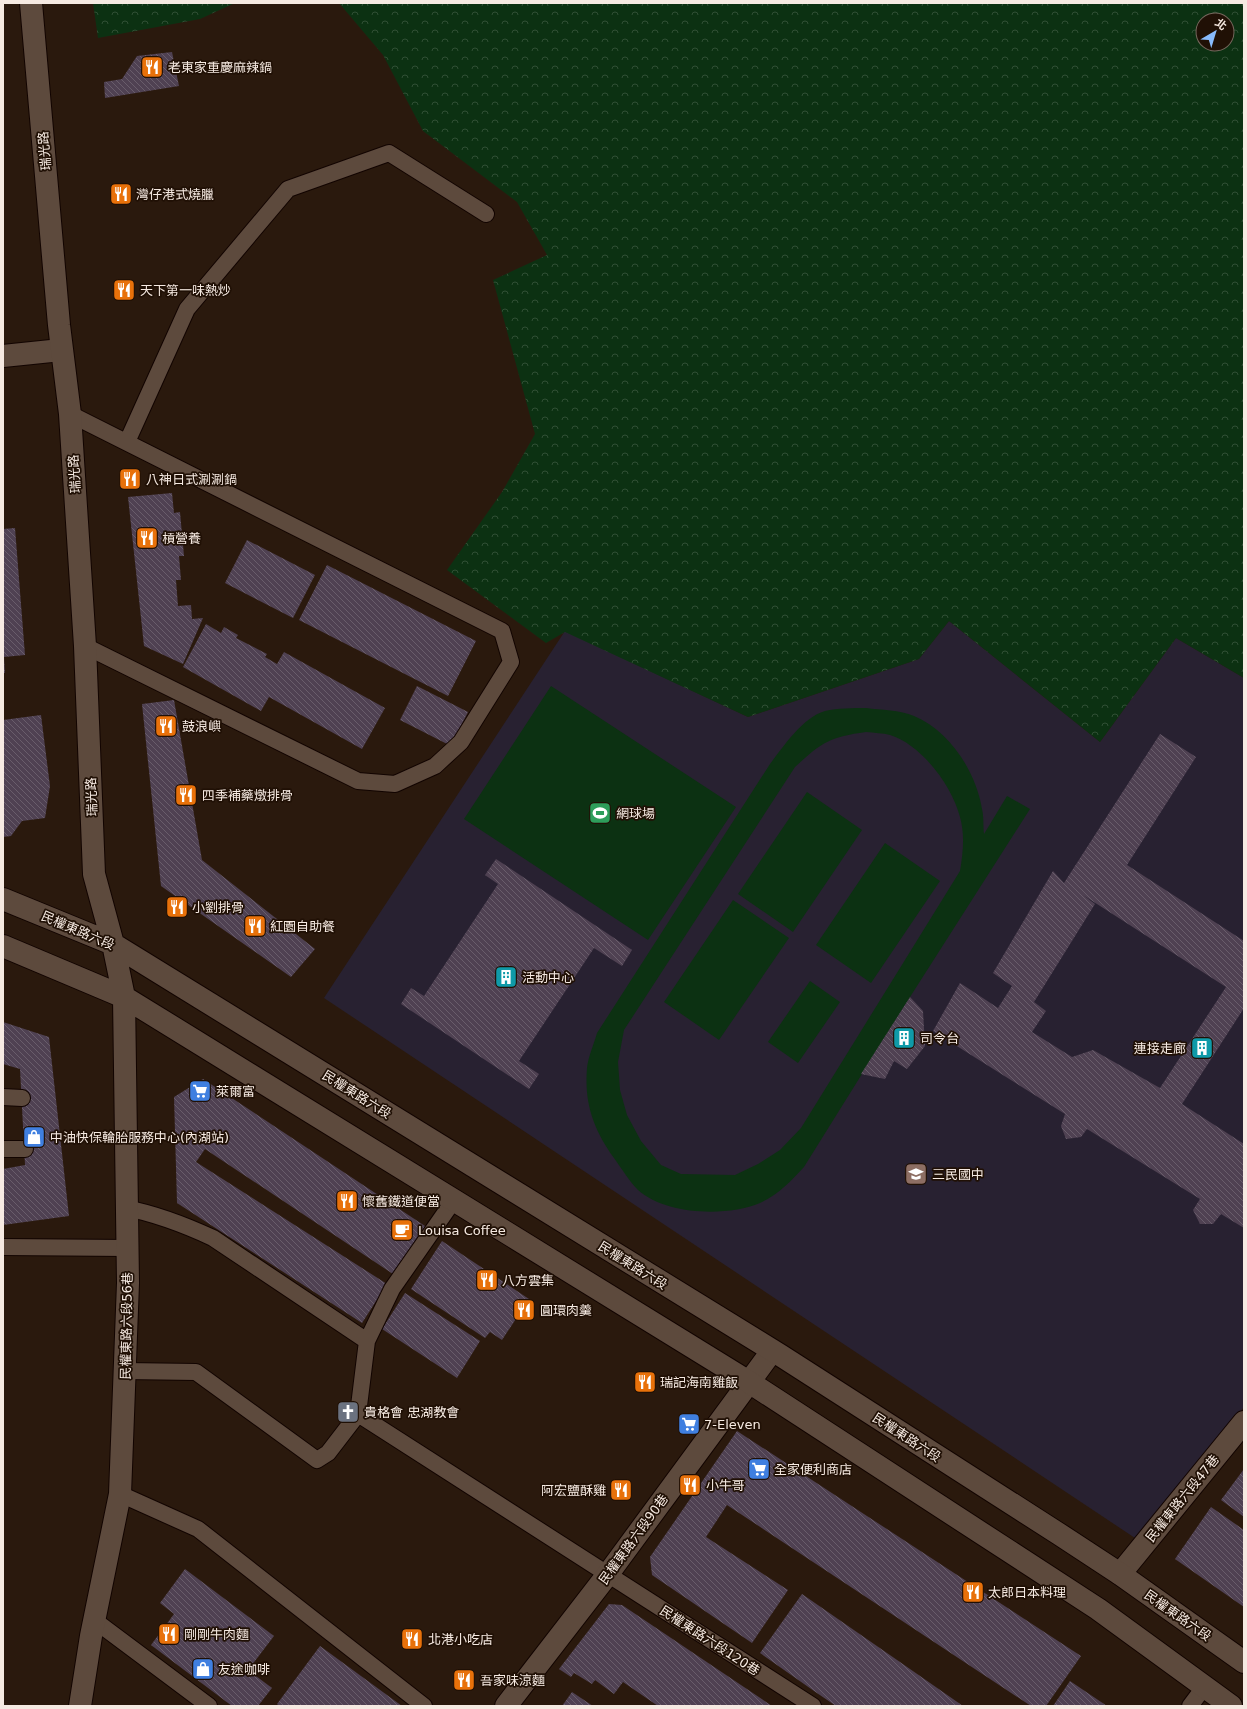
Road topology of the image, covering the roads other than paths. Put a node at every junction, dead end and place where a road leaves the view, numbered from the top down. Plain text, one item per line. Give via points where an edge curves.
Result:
1 (31, 3) edge
2 (486, 214) dead end
3 (61, 350) junction
4 (3, 356) edge
5 (70, 414) junction
6 (127, 442) junction
7 (85, 646) junction
8 (3, 899) edge
9 (114, 944) junction
10 (3, 946) edge
11 (124, 997) junction
12 (3, 1097) edge
13 (22, 1098) dead end
14 (3, 1149) edge
15 (25, 1149) dead end
16 (454, 1200) junction
17 (126, 1208) junction
18 (3, 1247) edge
19 (127, 1248) junction
20 (367, 1341) junction
21 (772, 1350) junction
22 (125, 1371) junction
23 (749, 1382) junction
24 (358, 1414) junction
25 (1244, 1422) edge
26 (120, 1494) junction
27 (608, 1574) junction
28 (1120, 1574) junction
29 (94, 1620) junction
30 (1244, 1662) edge
31 (1205, 1686) junction
32 (80, 1706) edge
33 (210, 1706) edge
34 (424, 1706) edge
35 (506, 1706) edge
36 (813, 1706) edge
37 (1190, 1706) edge
38 (1231, 1706) edge

1 - 3 main road, 瑞光路
2 - 6 lane via 390,153 288,189 187,309
3 - 4 main road
3 - 5 main road, 瑞光路
5 - 6 lane
5 - 7 main road, 瑞光路
6 - 7 lane via 502,630 511,662 461,742 435,766 395,784 358,781
7 - 9 main road, 瑞光路 via 94,874
8 - 9 main road, 民權東路六段
9 - 11 main road, 民權東路六段56巷
9 - 21 main road, 民權東路六段
10 - 11 main road
11 - 16 main road
11 - 17 main road, 民權東路六段56巷
12 - 13 lane
14 - 15 lane
16 - 20 lane via 392,1289
16 - 23 main road
17 - 19 main road, 民權東路六段56巷
17 - 20 lane via 189,1226 212,1238
18 - 19 lane
19 - 22 main road, 民權東路六段56巷
20 - 24 lane
21 - 23 main road, 民權東路六段90巷
21 - 28 main road, 民權東路六段
22 - 24 lane via 196,1372 317,1460 328,1454
22 - 26 main road, 民權東路六段56巷
23 - 27 main road, 民權東路六段90巷
23 - 31 main road via 1098,1609
24 - 27 lane, 民權東路六段120巷
25 - 28 main road, 民權東路六段47巷
26 - 29 main road, 民權東路六段56巷
26 - 34 lane via 198,1529
27 - 35 main road, 民權東路六段90巷
27 - 36 lane, 民權東路六段120巷
28 - 30 main road, 民權東路六段
29 - 32 main road, 民權東路六段56巷
29 - 33 lane
31 - 37 lane
31 - 38 main road

